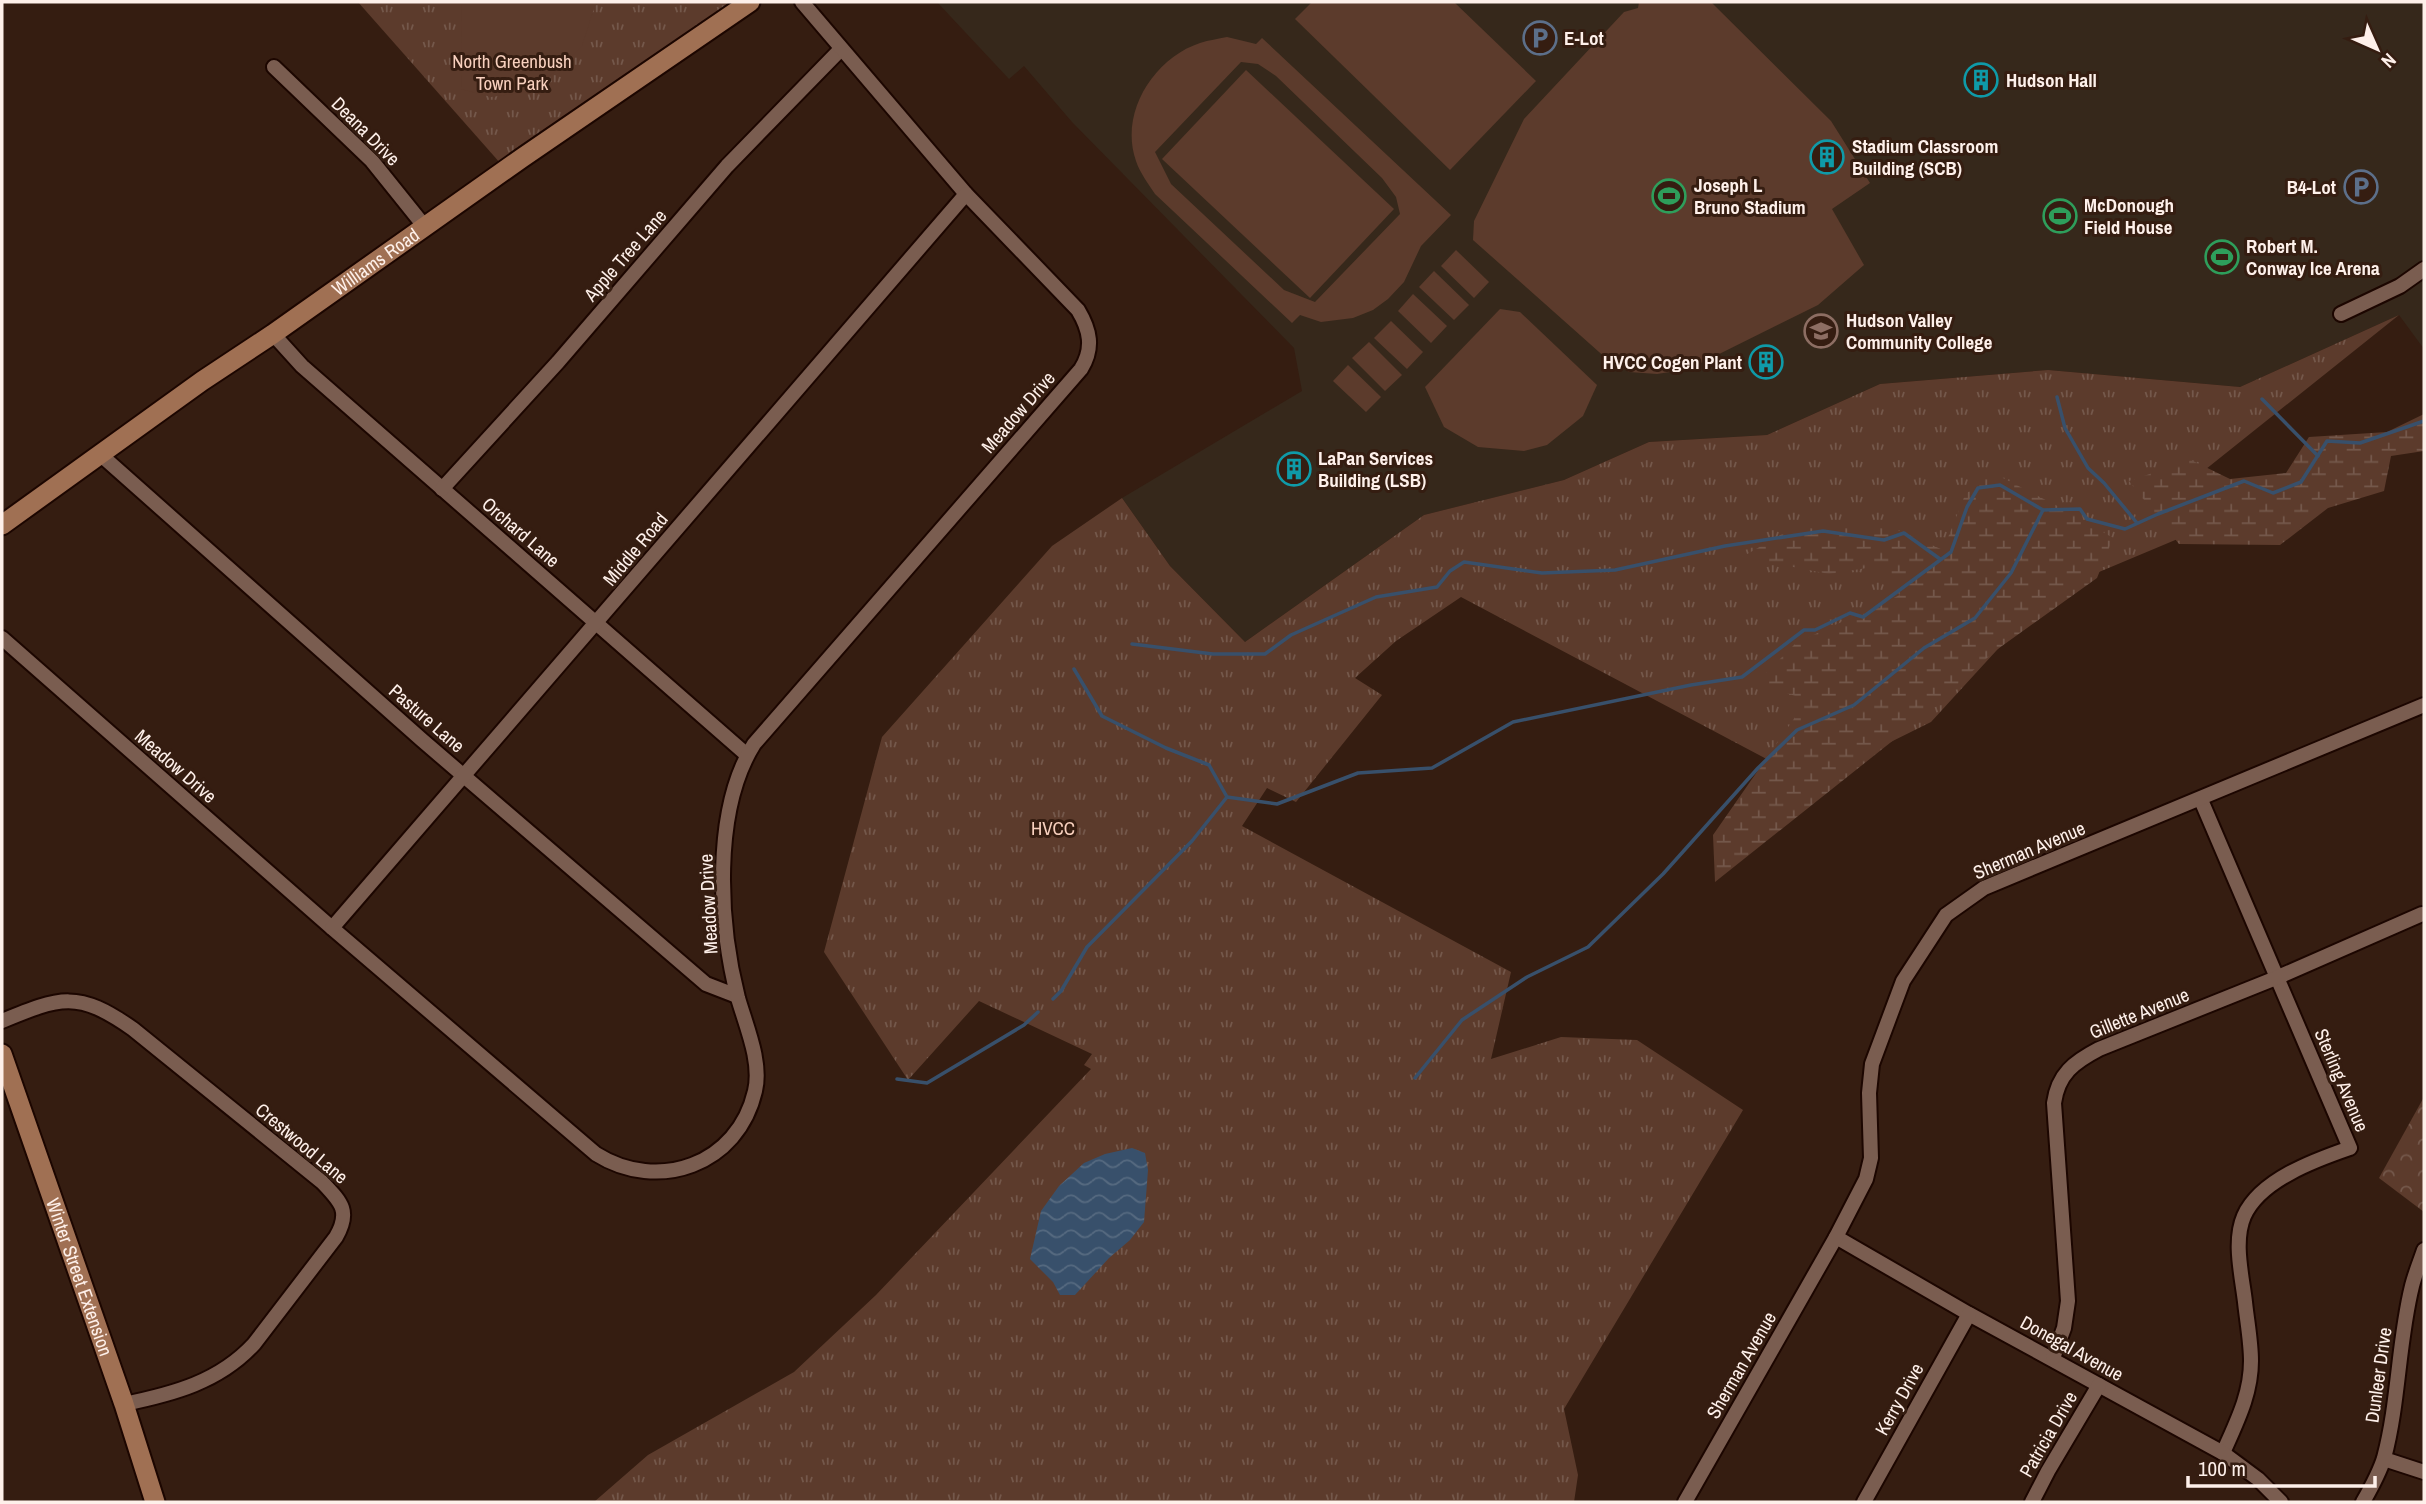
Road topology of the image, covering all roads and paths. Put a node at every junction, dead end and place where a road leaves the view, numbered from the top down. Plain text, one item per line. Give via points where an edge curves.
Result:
1 (750, 2) edge
2 (802, 2) edge
3 (841, 49) junction
4 (274, 67) dead end
5 (966, 194) junction
6 (425, 227) junction
7 (2424, 270) edge
8 (2341, 314) dead end
9 (273, 334) junction
10 (101, 455) junction
11 (442, 489) junction
12 (2, 525) edge
13 (597, 624) junction
14 (2, 638) edge
15 (2424, 705) edge
16 (747, 755) junction
17 (462, 775) junction
18 (2201, 800) junction
19 (2422, 914) dead end
20 (332, 928) junction
21 (2276, 978) junction
22 (737, 996) junction
23 (2, 1021) edge
24 (2, 1054) edge
25 (1836, 1237) junction
26 (2424, 1250) edge
27 (1969, 1314) junction
28 (2053, 1358) junction
29 (2099, 1385) junction
30 (124, 1404) junction
31 (2223, 1453) junction
32 (2384, 1459) junction
33 (2424, 1472) edge
34 (155, 1502) edge
35 (1685, 1502) edge
36 (1864, 1502) edge
37 (2032, 1502) edge
38 (2281, 1502) edge
39 (2363, 1502) edge

1 - 6 main road, Williams Road
2 - 3 street, Meadow Drive
3 - 5 street, Meadow Drive
3 - 11 street, Apple Tree Lane via 727,166
4 - 6 street, Deana Drive via 372,161
5 - 13 street, Middle Road
5 - 16 street, Meadow Drive via 1078,310 1089,334 1088,358
6 - 9 main road, Williams Road
7 - 8 street
9 - 10 main road, Williams Road
9 - 11 street, Orchard Lane via 302,366
10 - 12 main road, Williams Road
10 - 17 street, Pasture Lane
11 - 13 street, Orchard Lane
13 - 16 street, Orchard Lane
13 - 17 street, Middle Road
14 - 20 street, Meadow Drive
15 - 18 street, Sherman Avenue
16 - 22 street, Meadow Drive via 725,827 726,933
17 - 20 street, Middle Road
17 - 22 street, Pasture Lane via 706,984
18 - 21 street, Sterling Avenue
18 - 25 street, Sherman Avenue via 1984,888 1947,915 1903,981 1880,1039 1869,1093 1871,1158 1866,1179
19 - 21 street, Gillette Avenue
20 - 22 street, Meadow Drive via 596,1154 647,1172 679,1169 714,1155 727,1145 747,1113 757,1073
21 - 28 street, Gillette Avenue via 2099,1049 2081,1058 2056,1087 2068,1301
21 - 31 street, Sterling Avenue via 2350,1148 2281,1178 2256,1198 2244,1217 2240,1262 2252,1360 2243,1409
23 - 30 street, Crestwood Lane via 60,1000 79,1001 121,1020 340,1200 344,1215 336,1237 240,1359 204,1381
24 - 30 main road, Winter Street Extension
25 - 27 street, Donegal Avenue
25 - 35 street, Sherman Avenue
26 - 32 street, Dunleer Drive via 2412,1283
27 - 28 street, Donegal Avenue
27 - 36 street, Kerry Drive
28 - 29 street, Donegal Avenue
29 - 31 street, Donegal Avenue
29 - 37 street, Patricia Drive
30 - 34 main road, Winter Street Extension
31 - 38 street, Donegal Avenue
32 - 33 street
32 - 39 street, Dunleer Drive

